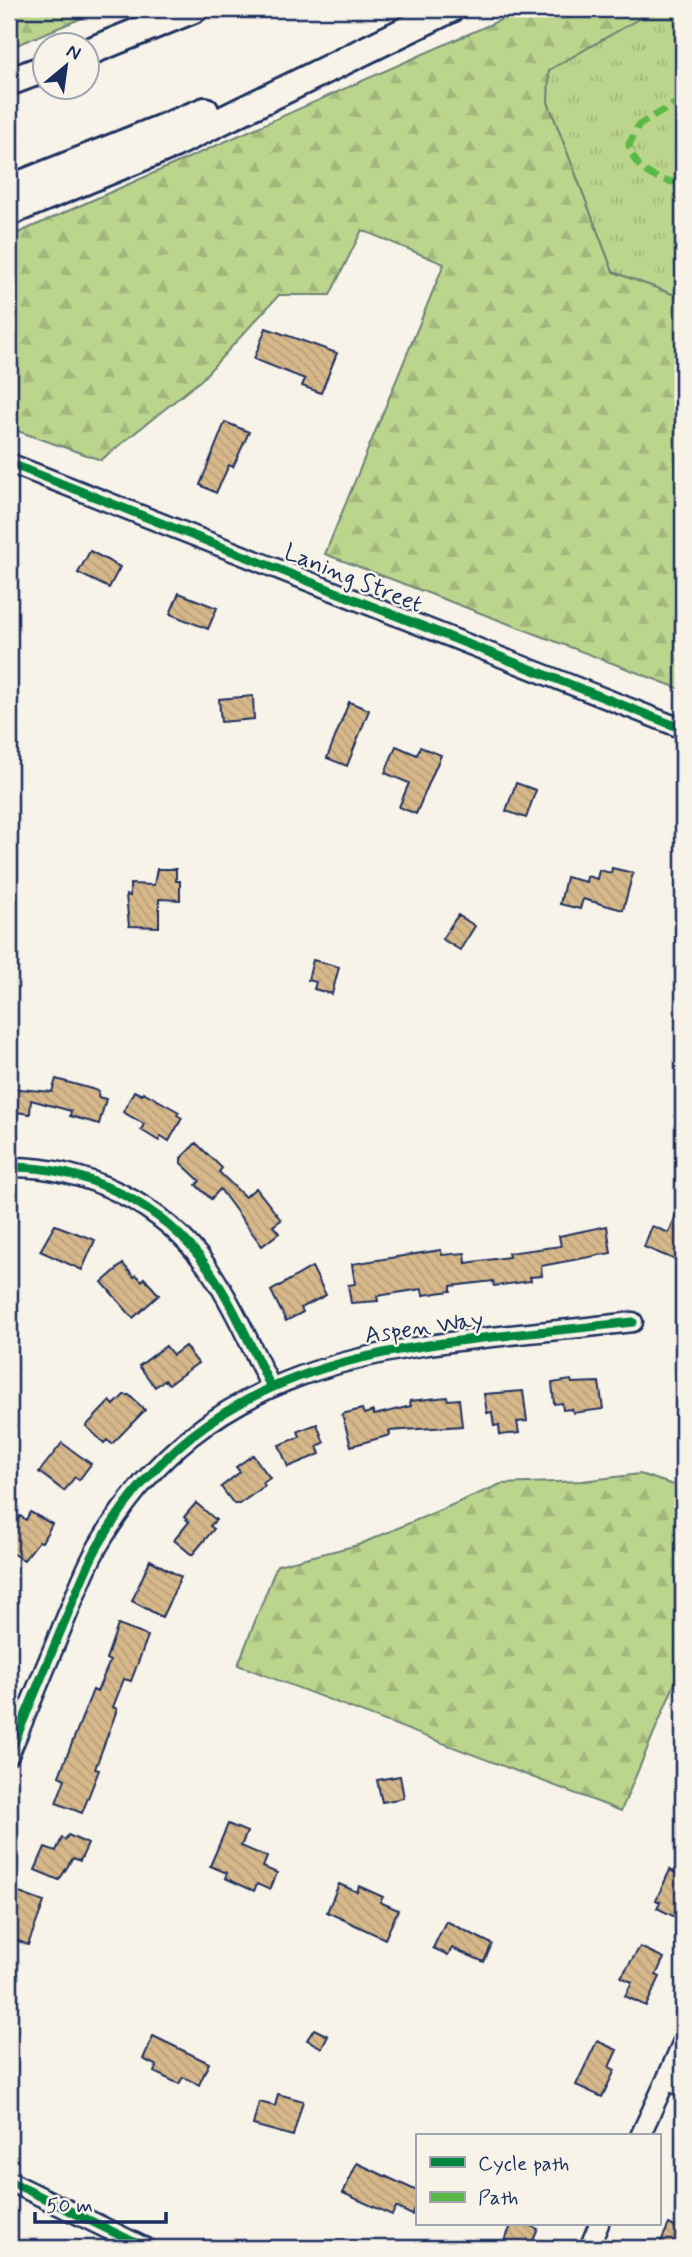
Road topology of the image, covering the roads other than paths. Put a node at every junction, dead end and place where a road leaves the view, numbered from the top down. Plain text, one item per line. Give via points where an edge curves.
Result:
1 (194, 9) edge
2 (444, 9) edge
3 (450, 9) edge
4 (102, 46) edge
5 (32, 73) edge
6 (9, 82) edge
7 (9, 189) edge
8 (9, 212) edge
9 (9, 463) edge
10 (683, 729) edge
11 (9, 1167) edge
12 (633, 1322) dead end
13 (271, 1387) junction
14 (9, 1755) edge
15 (683, 2041) edge
16 (666, 2080) junction
17 (683, 2087) edge
18 (641, 2134) edge
19 (9, 2181) edge
20 (598, 2226) edge
21 (146, 2248) edge
22 (589, 2248) edge

1 - 4 highway
2 - 7 highway
3 - 8 highway via 198,132
5 - 6 highway
9 - 10 street, Laning Street
11 - 13 street via 83,1176 132,1200 171,1227 212,1275
12 - 13 street, Aspen Way via 381,1351 314,1369
13 - 14 street, Aspen Way via 226,1411 181,1444 116,1519 90,1559
15 - 16 street
16 - 17 street
16 - 18 street
19 - 21 street
20 - 22 street

